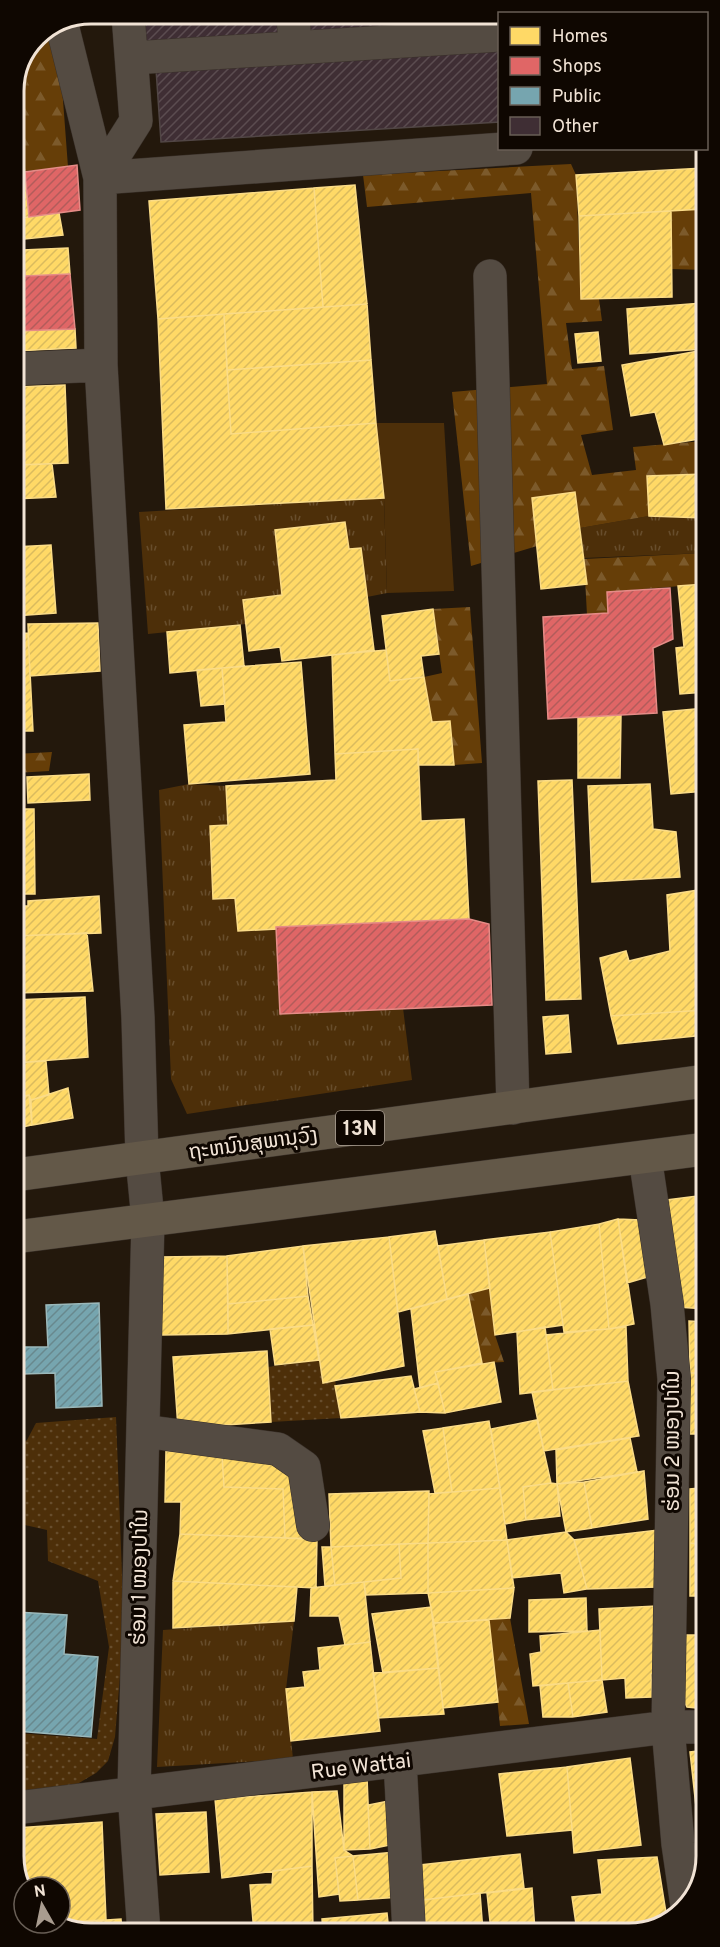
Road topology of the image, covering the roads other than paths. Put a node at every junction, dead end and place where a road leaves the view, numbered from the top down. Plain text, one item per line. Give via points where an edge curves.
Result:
1 (129, 24) edge
2 (294, 24) edge
3 (455, 25) edge
4 (63, 30) edge
5 (498, 35) edge
6 (295, 47) junction
7 (132, 58) junction
8 (498, 149) edge
9 (100, 178) junction
10 (490, 276) dead end
11 (101, 365) junction
12 (24, 369) edge
13 (696, 1082) edge
14 (513, 1107) junction
15 (696, 1150) edge
16 (645, 1157) junction
17 (142, 1158) junction
18 (24, 1174) edge
19 (148, 1220) junction
20 (24, 1236) edge
21 (143, 1431) junction
22 (313, 1525) dead end
23 (668, 1727) junction
24 (696, 1727) edge
25 (400, 1761) junction
26 (134, 1792) junction
27 (24, 1807) edge
28 (685, 1892) edge
29 (143, 1923) edge
30 (409, 1923) edge

1 - 7 street
2 - 6 street
3 - 5 street
3 - 6 street
4 - 9 street, ຮ່ອມ 1 ໜອງປາໃນ
6 - 7 street
7 - 9 street via 136,121
8 - 9 street
9 - 11 street, ຮ່ອມ 1 ໜອງປາໃນ
10 - 14 street
11 - 12 street
11 - 17 street, ຮ່ອມ 1 ໜອງປາໃນ via 138,1018
13 - 14 highway, ຖະຫນົນສຸພານຸວົງ / 13N
14 - 17 highway, ຖະຫນົນສຸພານຸວົງ / 13N
15 - 16 highway
16 - 19 highway
16 - 23 street, ຮ່ອມ 2 ໜອງປາໃນ via 674,1379
17 - 18 highway, ຖະຫນົນສຸພານຸວົງ / 13N
17 - 19 street, ຮ່ອມ 1 ໜອງປາໃນ
19 - 20 highway
19 - 21 street, ຮ່ອມ 1 ໜອງປາໃນ
21 - 22 street via 278,1449 304,1467
21 - 26 street, ຮ່ອມ 1 ໜອງປາໃນ
23 - 24 street, Rue Wattai
23 - 25 street, Rue Wattai
23 - 28 street, ຮ່ອມ 2 ໜອງປາໃນ
25 - 26 street, Rue Wattai
25 - 30 street
26 - 27 street, Rue Wattai
26 - 29 street, ຮ່ອມ 1 ໜອງປາໃນ

